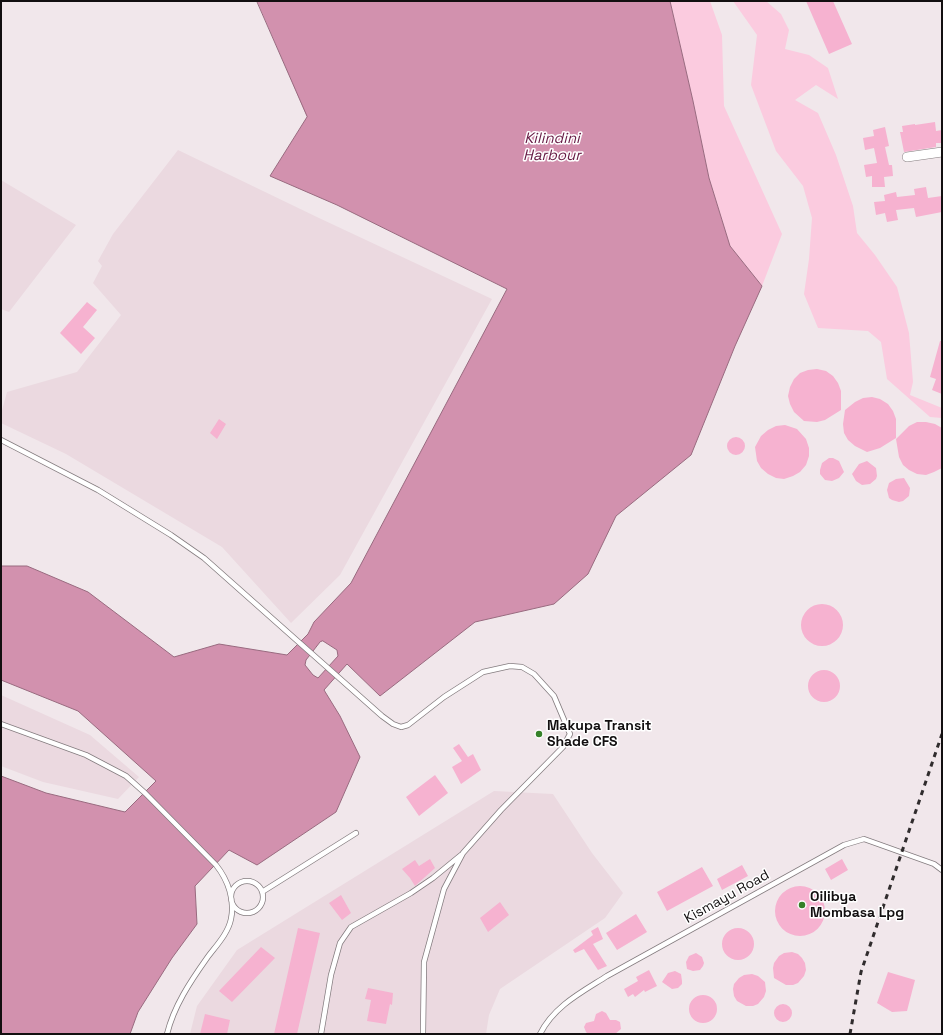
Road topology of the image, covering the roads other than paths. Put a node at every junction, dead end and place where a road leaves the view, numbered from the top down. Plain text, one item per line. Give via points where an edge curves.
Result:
1 (942, 152) edge
2 (907, 157) dead end
3 (1, 440) edge
4 (1, 724) edge
5 (356, 833) dead end
6 (462, 853) junction
7 (942, 870) edge
8 (262, 892) junction
9 (232, 900) junction
10 (167, 1034) edge
11 (321, 1034) edge
12 (423, 1034) edge
13 (540, 1034) edge

1 - 2 street
3 - 6 lane via 98,490 204,558 392,724 401,727 408,725 482,672 510,666 534,674 554,696 570,734 568,740
4 - 9 lane via 86,755 126,776 216,864 228,885
5 - 8 lane
6 - 11 lane via 411,893 351,926 340,943 331,975
6 - 12 lane via 444,889 424,962
7 - 13 lane, Kismayu Road via 934,864 864,840 844,845 607,976 554,1013
8 - 9 lane via 257,884 243,882 235,888
8 - 9 lane via 260,906 250,913 239,911
9 - 10 lane via 231,920 226,932 187,988

